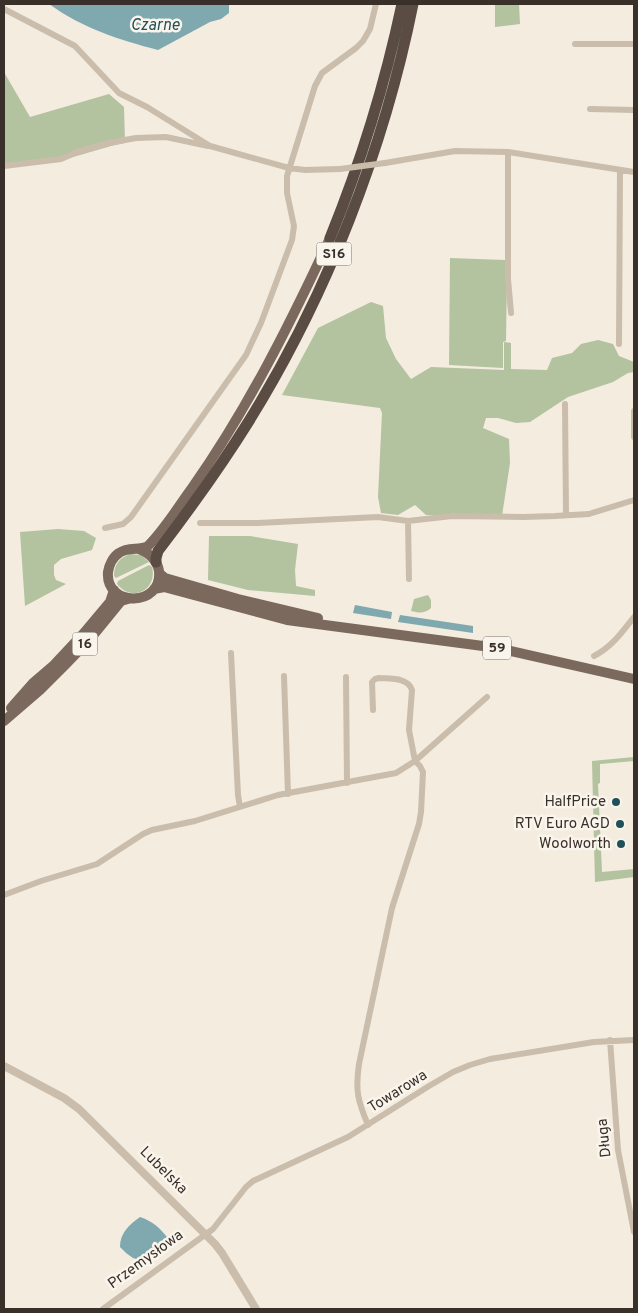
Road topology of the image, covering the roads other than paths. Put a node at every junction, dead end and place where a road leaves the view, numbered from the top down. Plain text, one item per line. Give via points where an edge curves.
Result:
1 (376, 4) edge
2 (402, 4) edge
3 (413, 4) edge
4 (4, 9) edge
5 (575, 44) dead end
6 (634, 44) edge
7 (590, 109) dead end
8 (634, 110) edge
9 (210, 146) junction
10 (508, 152) junction
11 (4, 166) edge
12 (288, 168) junction
13 (620, 171) junction
14 (634, 172) edge
15 (330, 238) joint
16 (512, 313) dead end
17 (619, 344) dead end
18 (565, 404) dead end
19 (634, 411) edge
20 (634, 437) edge
21 (634, 500) edge
22 (566, 515) junction
23 (408, 521) junction
24 (200, 523) dead end
25 (105, 528) dead end
26 (139, 549) junction
27 (158, 567) junction
28 (409, 579) dead end
29 (154, 589) junction
30 (114, 590) junction
31 (128, 599) junction
32 (634, 617) edge
33 (358, 628) junction
34 (231, 653) dead end
35 (594, 656) dead end
36 (284, 676) dead end
37 (346, 677) dead end
38 (634, 679) edge
39 (487, 697) dead end
40 (373, 710) dead end
41 (4, 716) edge
42 (4, 721) edge
43 (416, 761) junction
44 (347, 783) junction
45 (288, 794) junction
46 (240, 807) junction
47 (4, 895) edge
48 (610, 1040) junction
49 (634, 1040) edge
50 (4, 1066) edge
51 (368, 1125) junction
52 (634, 1232) edge
53 (206, 1234) junction
54 (103, 1309) edge
55 (256, 1309) edge

1 - 12 street via 370,29 363,41 322,73 315,86
2 - 15 highway, S16 via 370,126
3 - 27 highway, S16 via 395,77 360,188 320,288 250,420 158,552
4 - 9 street via 75,46 118,93
5 - 6 street
7 - 8 street
9 - 11 street via 166,137 136,138 108,143 61,159
9 - 12 street
10 - 12 street, bridge via 455,151 340,169
10 - 13 street
10 - 16 street via 508,279
12 - 25 street via 287,193 293,233 246,355 131,517 123,524
13 - 14 street
13 - 17 street
15 - 26 main road, S16 via 287,328 225,438 151,543
18 - 22 street
19 - 20 street
21 - 22 street via 589,514
22 - 23 street via 452,516
23 - 24 street via 378,517 251,524
23 - 28 street
26 - 27 main road via 151,555
26 - 30 main road via 120,552 110,563 108,576
27 - 29 main road
27 - 33 main road, 59 via 165,578
29 - 31 main road, 16 via 142,598
29 - 33 main road, 59 via 164,586 286,620
30 - 31 main road
30 - 41 main road, 16 via 110,602 84,633
31 - 42 main road, 16 via 121,601 90,639
32 - 35 street via 618,638
33 - 38 main road, 59 via 498,648
34 - 46 street
36 - 45 street
37 - 44 street
39 - 43 street
40 - 43 street via 372,682 375,679 410,684 409,730
43 - 44 street via 396,773
43 - 51 street via 423,772 419,824 394,898 383,943 356,1084
44 - 45 street
45 - 46 street
46 - 47 street via 143,834 97,864 41,880
48 - 49 street, Towarowa
48 - 51 street, Towarowa via 470,1065 429,1086
48 - 52 street, Długa via 618,1150
50 - 53 street, Lubelska via 64,1098 86,1115
51 - 53 street, Towarowa via 323,1150 253,1181
53 - 54 street, Przemysłowa
53 - 55 street, Lubelska via 222,1253

